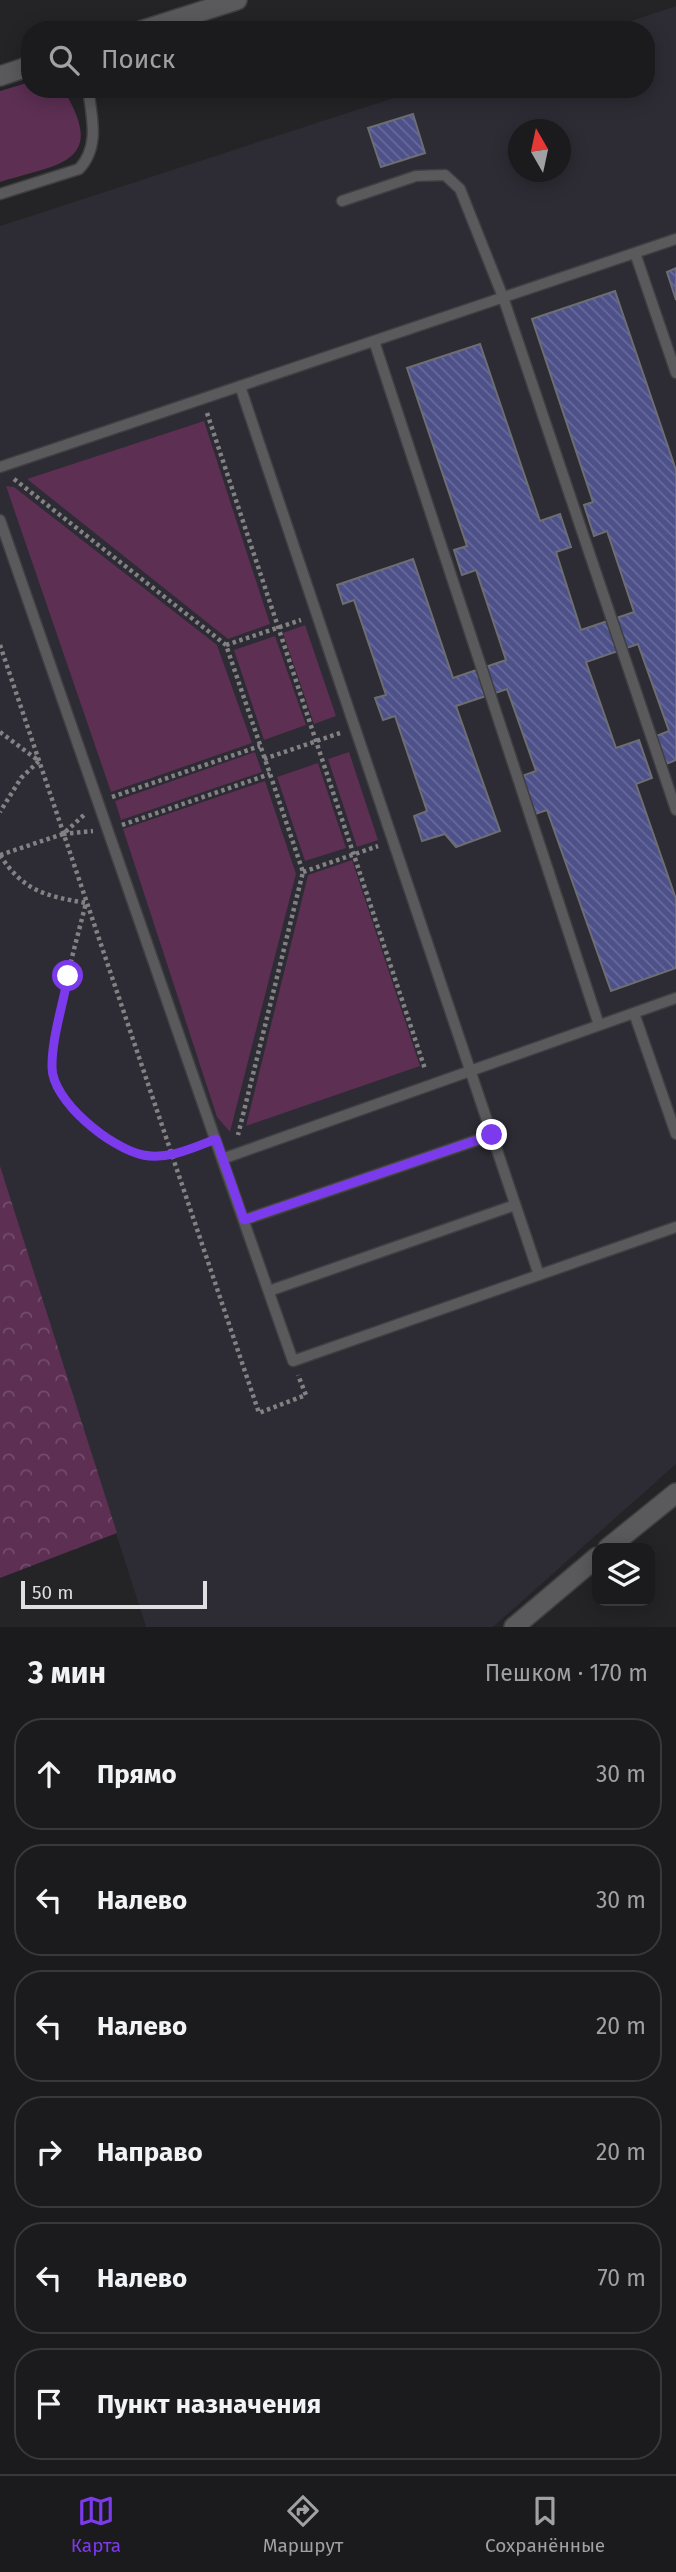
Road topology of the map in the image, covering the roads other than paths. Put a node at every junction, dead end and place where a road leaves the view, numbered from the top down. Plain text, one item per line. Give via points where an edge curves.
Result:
1 (237, 0) edge
2 (171, 21) edge
3 (21, 69) edge
4 (0, 76) edge
5 (89, 98) edge
6 (0, 194) edge
7 (342, 201) dead end
8 (676, 239) edge
9 (635, 253) junction
10 (503, 297) junction
11 (374, 341) junction
12 (676, 373) edge
13 (240, 386) junction
14 (0, 467) edge
15 (0, 520) edge
16 (676, 810) edge
17 (676, 998) edge
18 (634, 1013) junction
19 (599, 1025) junction
20 (470, 1071) junction
21 (676, 1134) edge
22 (492, 1135) junction
23 (227, 1157) junction
24 (515, 1205) junction
25 (244, 1220) junction
26 (676, 1227) edge
27 (539, 1275) junction
28 (269, 1291) junction
29 (676, 1493) edge
30 (614, 1543) edge
31 (592, 1561) edge
32 (514, 1627) edge

1 - 2 street
3 - 4 street
5 - 6 lane via 94,138 88,159 79,169
7 - 10 lane via 415,176 446,175 460,189
8 - 9 lane
9 - 10 lane
9 - 12 lane
10 - 11 lane
10 - 16 lane
11 - 13 lane
11 - 19 lane
13 - 14 lane
13 - 20 lane
15 - 23 lane via 216,1139
17 - 18 lane
18 - 19 lane
18 - 21 lane
19 - 20 lane
20 - 22 lane
20 - 23 lane
22 - 24 lane
22 - 25 lane
23 - 25 lane
24 - 27 lane
24 - 28 lane
25 - 28 lane
26 - 27 lane
27 - 28 lane via 293,1361
29 - 30 street
31 - 32 street

